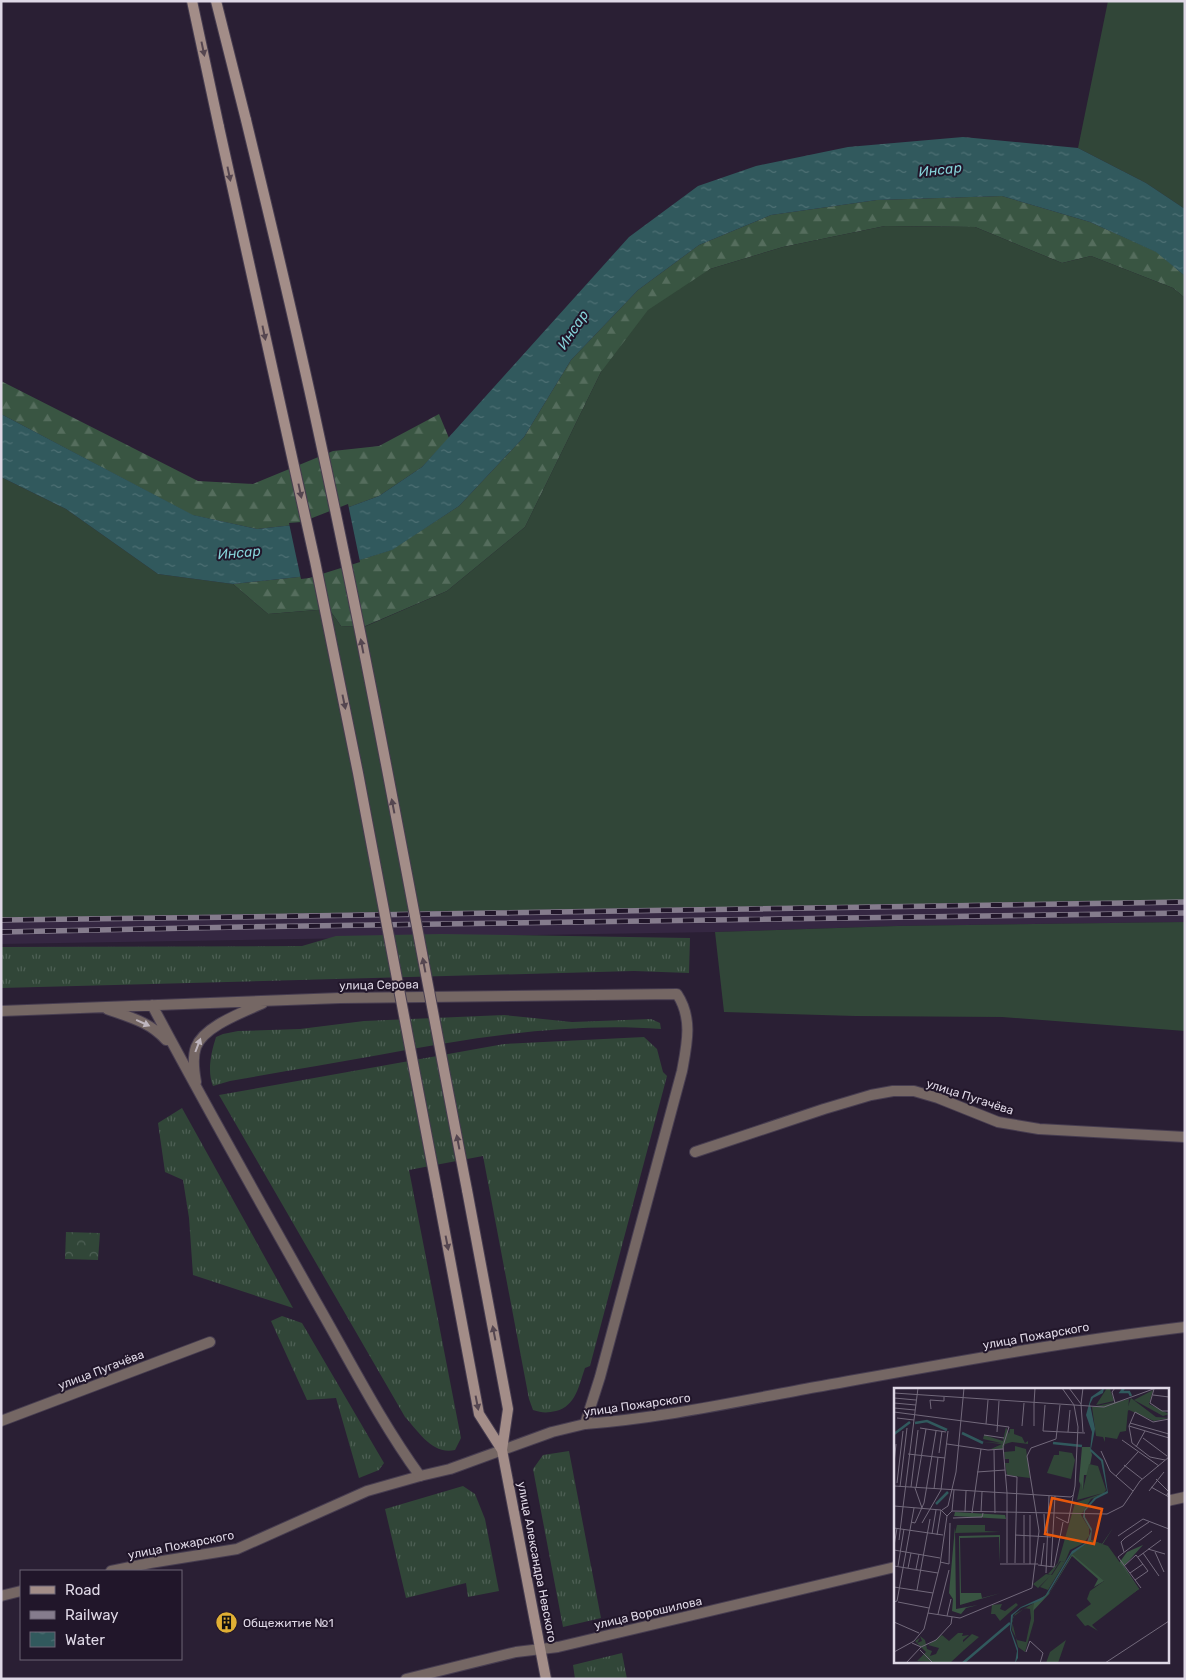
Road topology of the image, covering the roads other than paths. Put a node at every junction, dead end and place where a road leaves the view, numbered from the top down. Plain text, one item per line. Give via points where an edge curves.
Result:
1 (192, 1) edge
2 (216, 1) edge
3 (268, 1000) junction
4 (152, 1005) junction
5 (102, 1007) junction
6 (1, 1011) edge
7 (176, 1050) junction
8 (198, 1093) junction
9 (1185, 1137) edge
10 (695, 1152) dead end
11 (1185, 1327) edge
12 (210, 1342) dead end
13 (1, 1421) edge
14 (585, 1424) junction
15 (502, 1450) junction
16 (420, 1476) junction
17 (1185, 1496) edge
18 (1168, 1501) edge
19 (894, 1567) edge
20 (116, 1570) edge
21 (20, 1591) edge
22 (1, 1596) edge
23 (541, 1649) junction
24 (406, 1679) edge
25 (546, 1679) edge

1 -> 15 main road, bridge via 315,561 480,1414
15 -> 2 main road, bridge via 508,1409 345,558 286,287
3 - 4 street, улица Серова
8 -> 3 street via 195,1048 201,1038 216,1026
3 - 14 street, улица Серова via 677,994 685,1006 688,1039 682,1070
4 - 5 street, улица Серова
4 - 7 street
5 - 6 street, улица Серова
5 -> 7 street via 146,1023 158,1030
7 - 8 street
8 - 16 street via 369,1394
9 - 10 street, улица Пугачёва via 1039,1130 998,1122 938,1098 914,1092 893,1092 824,1109
11 - 14 street, улица Пожарского via 1113,1336 645,1418
12 - 13 street, улица Пугачёва
14 - 15 street, улица Пожарского
15 - 16 street, улица Пожарского
15 - 23 main road, улица Александра Невского
16 - 20 street, улица Пожарского via 367,1491 238,1548
17 - 18 street
19 - 23 street, улица Ворошилова
21 - 22 street
23 - 24 street, улица Ворошилова
23 - 25 main road, улица Александра Невского

